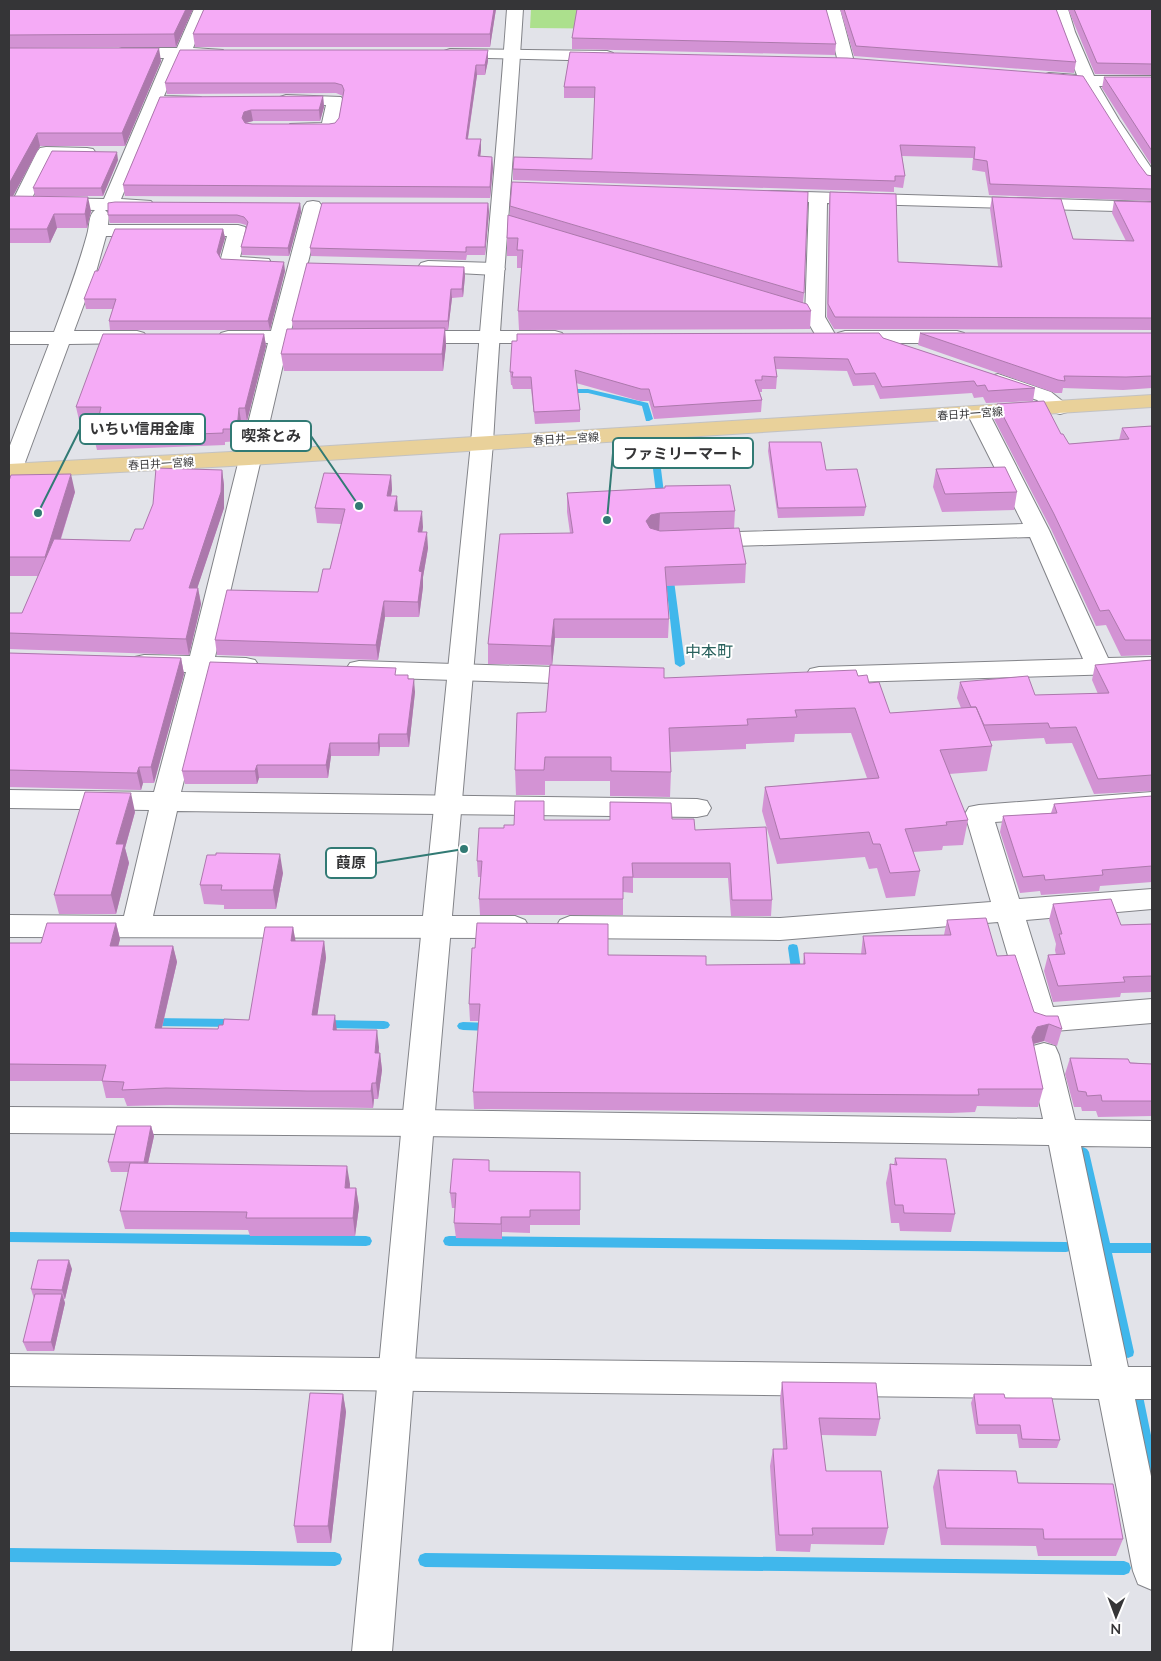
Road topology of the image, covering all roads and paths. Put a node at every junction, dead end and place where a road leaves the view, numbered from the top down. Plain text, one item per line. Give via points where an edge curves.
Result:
1 (201, 9) edge
2 (514, 9) edge
3 (832, 9) edge
4 (1060, 9) edge
5 (179, 53) junction
6 (228, 53) edge
7 (111, 54) edge
8 (434, 54) edge
9 (511, 54) junction
10 (620, 57) edge
11 (865, 64) edge
12 (1029, 76) edge
13 (1088, 81) junction
14 (1152, 81) edge
15 (268, 100) edge
16 (211, 101) edge
17 (154, 102) junction
18 (282, 128) edge
19 (132, 153) junction
20 (1152, 181) edge
21 (758, 195) edge
22 (818, 197) junction
23 (14, 203) edge
24 (106, 205) junction
25 (158, 205) edge
26 (293, 206) edge
27 (313, 206) junction
28 (332, 206) edge
29 (1152, 207) edge
30 (98, 230) junction
31 (309, 264) junction
32 (412, 267) edge
33 (495, 269) junction
34 (489, 336) junction
35 (158, 337) edge
36 (205, 337) edge
37 (281, 337) junction
38 (340, 337) edge
39 (390, 337) edge
40 (577, 337) edge
41 (884, 337) junction
42 (972, 337) edge
43 (9, 338) edge
44 (62, 338) junction
45 (925, 356) edge
46 (980, 374) edge
47 (1152, 401) edge
48 (1060, 408) junction
49 (978, 413) junction
50 (482, 443) junction
51 (249, 458) junction
52 (9, 472) edge
53 (1038, 530) junction
54 (679, 540) edge
55 (124, 662) edge
56 (201, 664) junction
57 (1152, 665) edge
58 (271, 666) edge
59 (1099, 666) junction
60 (341, 668) edge
61 (460, 672) junction
62 (798, 675) edge
63 (605, 677) edge
64 (9, 799) edge
65 (1152, 801) edge
66 (165, 802) junction
67 (448, 806) junction
68 (697, 808) dead end
69 (1152, 899) edge
70 (1009, 911) junction
71 (9, 926) edge
72 (136, 926) junction
73 (436, 926) junction
74 (1152, 1011) edge
75 (1044, 1055) dead end
76 (9, 1120) edge
77 (418, 1123) junction
78 (1062, 1131) junction
79 (1152, 1134) edge
80 (9, 1370) edge
81 (396, 1374) junction
82 (1113, 1382) junction
83 (1152, 1383) edge
84 (1152, 1571) edge
85 (372, 1652) edge

1 - 5 street
2 - 9 street
3 - 11 street via 839,62
4 - 13 street via 1066,33
5 - 6 street
5 - 7 street
5 - 17 street
8 - 9 street
9 - 10 street
9 - 33 street via 504,206
12 - 13 street
13 - 14 street
13 - 20 street
15 - 18 street via 335,100 330,128
16 - 17 street
17 - 19 street
19 - 23 street via 46,152
19 - 24 street
21 - 22 street
22 - 29 street
22 - 41 street via 806,314 817,337
23 - 24 street
24 - 25 street
24 - 30 street
26 - 27 street
27 - 28 street
27 - 31 street
30 - 31 street via 238,231 228,262
30 - 44 street
31 - 37 street
32 - 33 street
33 - 34 street
34 - 39 street
34 - 40 street
34 - 50 street
35 - 44 street
36 - 37 street
37 - 38 street
37 - 51 street
41 - 42 street
41 - 45 street via 888,344
43 - 44 street
44 - 52 street
46 - 48 street via 1044,396
47 - 48 main road, 春日井一宮線
48 - 49 main road, 春日井一宮線
49 - 50 main road, 春日井一宮線
49 - 53 street
50 - 51 main road, 春日井一宮線
50 - 61 street
51 - 52 main road, 春日井一宮線
51 - 56 street
53 - 54 street
53 - 59 street
55 - 56 street
56 - 58 street
56 - 66 street
57 - 59 street
59 - 62 street
60 - 61 street
61 - 63 street
61 - 67 street
64 - 66 street
65 - 70 street via 979,814
66 - 67 street
66 - 72 street
67 - 68 street
67 - 73 street
69 - 70 street
70 - 73 street via 780,929
70 - 74 street via 1042,1020
71 - 72 street
72 - 73 street
73 - 77 street
75 - 78 street
76 - 77 street
77 - 78 street
77 - 81 street
78 - 79 street
78 - 82 street
80 - 81 street
81 - 82 street
81 - 85 street
82 - 83 street
82 - 84 street

